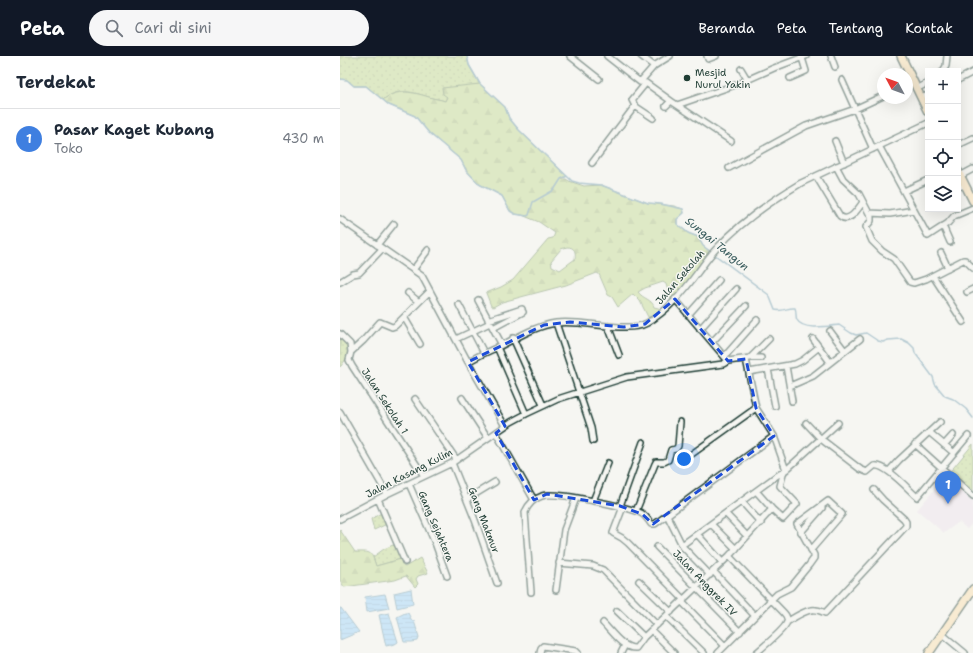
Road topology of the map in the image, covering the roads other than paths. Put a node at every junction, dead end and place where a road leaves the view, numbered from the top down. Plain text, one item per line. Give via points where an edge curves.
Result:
1 (570, 56) edge
2 (607, 56) edge
3 (641, 56) edge
4 (670, 56) edge
5 (707, 56) edge
6 (716, 56) edge
7 (831, 56) edge
8 (901, 56) edge
9 (947, 56) edge
10 (804, 57) edge
11 (654, 66) junction
12 (835, 67) dead end
13 (741, 68) dead end
14 (906, 68) edge
15 (945, 68) edge
16 (971, 73) edge
17 (790, 78) dead end
18 (961, 78) edge
19 (600, 79) dead end
20 (747, 79) junction
21 (842, 80) dead end
22 (973, 80) edge
23 (640, 82) junction
24 (646, 83) junction
25 (925, 83) edge
26 (913, 85) edge
27 (913, 86) edge
28 (925, 97) edge
29 (877, 99) edge
30 (671, 100) junction
31 (677, 105) junction
32 (635, 106) junction
33 (666, 106) dead end
34 (855, 109) junction
35 (653, 118) dead end
36 (925, 124) edge
37 (973, 138) edge
38 (731, 141) dead end
39 (835, 141) dead end
40 (961, 144) edge
41 (879, 146) junction
42 (873, 149) junction
43 (844, 162) junction
44 (592, 163) dead end
45 (836, 166) junction
46 (729, 168) dead end
47 (973, 169) edge
48 (961, 173) edge
49 (816, 176) junction
50 (925, 181) edge
51 (961, 186) edge
52 (904, 191) junction
53 (973, 201) edge
54 (863, 202) junction
55 (973, 208) edge
56 (914, 210) junction
57 (869, 213) junction
58 (340, 219) edge
59 (394, 224) dead end
60 (943, 226) junction
61 (950, 242) dead end
62 (377, 245) junction
63 (382, 249) junction
64 (428, 250) dead end
65 (941, 253) dead end
66 (948, 268) junction
67 (973, 268) edge
68 (413, 270) junction
69 (933, 276) junction
70 (719, 280) dead end
71 (340, 282) edge
72 (736, 289) dead end
73 (973, 289) edge
74 (430, 291) junction
75 (967, 292) dead end
76 (408, 293) dead end
77 (675, 299) junction
78 (478, 300) dead end
79 (419, 302) junction
80 (459, 305) dead end
81 (746, 306) dead end
82 (688, 315) junction
83 (404, 317) junction
84 (757, 320) dead end
85 (963, 322) dead end
86 (556, 323) junction
87 (490, 324) junction
88 (608, 326) junction
89 (700, 329) junction
90 (473, 331) junction
91 (830, 331) dead end
92 (340, 334) edge
93 (513, 338) junction
94 (456, 339) junction
95 (769, 339) dead end
96 (813, 339) dead end
97 (860, 339) dead end
98 (712, 342) junction
99 (420, 344) dead end
100 (500, 346) junction
101 (819, 347) junction
102 (845, 351) junction
103 (351, 352) junction
104 (484, 353) junction
105 (619, 355) dead end
106 (726, 358) junction
107 (761, 358) dead end
108 (748, 359) junction
109 (468, 362) junction
110 (830, 362) junction
111 (786, 366) junction
112 (768, 369) junction
113 (749, 372) junction
114 (790, 386) junction
115 (579, 393) junction
116 (462, 398) dead end
117 (415, 399) dead end
118 (792, 401) dead end
119 (543, 405) junction
120 (775, 406) dead end
121 (756, 408) junction
122 (340, 412) edge
123 (526, 414) junction
124 (680, 422) dead end
125 (940, 422) dead end
126 (806, 423) dead end
127 (838, 423) dead end
128 (505, 426) junction
129 (929, 432) junction
130 (496, 433) junction
131 (953, 435) dead end
132 (774, 436) junction
133 (968, 436) dead end
134 (488, 438) junction
135 (821, 439) junction
136 (593, 441) dead end
137 (643, 442) dead end
138 (915, 444) junction
139 (944, 445) junction
140 (954, 453) junction
141 (689, 456) dead end
142 (454, 461) junction
143 (608, 463) dead end
144 (940, 468) junction
145 (785, 471) junction
146 (890, 471) junction
147 (424, 476) junction
148 (495, 482) dead end
149 (409, 484) junction
150 (874, 490) dead end
151 (756, 491) junction
152 (387, 494) junction
153 (973, 496) edge
154 (576, 498) junction
155 (378, 499) junction
156 (467, 500) junction
157 (534, 500) junction
158 (828, 501) junction
159 (593, 502) junction
160 (742, 502) junction
161 (621, 507) junction
162 (772, 509) junction
163 (636, 511) junction
164 (726, 514) junction
165 (667, 515) junction
166 (340, 520) edge
167 (760, 523) junction
168 (711, 524) junction
169 (801, 532) junction
170 (697, 534) junction
171 (747, 536) junction
172 (682, 545) junction
173 (658, 547) dead end
174 (736, 549) junction
175 (811, 550) junction
176 (729, 556) junction
177 (405, 562) dead end
178 (722, 562) junction
179 (559, 563) junction
180 (711, 573) junction
181 (447, 576) dead end
182 (640, 581) dead end
183 (497, 583) dead end
184 (697, 587) junction
185 (973, 588) edge
186 (556, 590) dead end
187 (531, 592) dead end
188 (771, 600) junction
189 (683, 601) junction
190 (617, 611) dead end
191 (784, 613) junction
192 (669, 614) junction
193 (755, 616) junction
194 (795, 617) junction
195 (787, 622) junction
196 (603, 623) dead end
197 (657, 625) junction
198 (652, 631) junction
199 (740, 632) junction
200 (942, 634) junction
201 (644, 638) junction
202 (725, 646) junction
203 (623, 649) edge
204 (559, 651) edge
205 (721, 652) edge
206 (540, 653) edge
207 (578, 653) edge
208 (674, 653) edge
209 (704, 653) edge
210 (756, 653) edge
211 (928, 653) edge
212 (965, 653) edge

1 - 19 street
2 - 23 street
3 - 11 street
4 - 11 street
5 - 6 street via 708,59
7 - 12 street
8 - 14 highway
9 - 15 street
10 - 17 street via 806,71
10 - 20 street
11 - 23 street
13 - 20 street
16 - 18 street
16 - 22 street
20 - 31 street
21 - 34 street
23 - 24 street
24 - 30 street
24 - 32 street via 632,100
25 - 26 street
27 - 28 highway
29 - 34 street
30 - 31 street
30 - 33 street
31 - 38 street
32 - 35 street
32 - 44 street
34 - 42 street
34 - 46 street via 806,126
36 - 41 street, Jalan Sekolah
37 - 40 street
39 - 43 street
41 - 42 street, Jalan Sekolah
41 - 52 street
42 - 43 street, Jalan Sekolah
43 - 45 street, Jalan Sekolah
45 - 49 street, Jalan Sekolah
45 - 54 street via 843,179
47 - 48 street
49 - 54 street via 843,218 851,216
49 - 77 street, Jalan Sekolah via 783,193 716,248
50 - 52 street
51 - 53 highway
52 - 56 street
54 - 57 street
55 - 60 street via 954,216
56 - 57 street via 890,214
56 - 60 street via 928,236
57 - 69 street via 872,219 866,227 870,237 882,251 894,259 910,282
58 - 62 street
59 - 62 street
60 - 61 street
62 - 63 street
63 - 68 street
63 - 71 street via 359,274 353,274
64 - 68 street
65 - 66 street
66 - 67 street via 964,260
66 - 69 street
68 - 74 street via 422,276
69 - 85 street
70 - 82 street
72 - 89 street
73 - 75 street
74 - 79 street
74 - 94 street
76 - 79 street
77 - 82 street
77 - 88 street, Jalan Sekolah via 665,310 645,324
78 - 87 street
79 - 83 street
80 - 90 street
81 - 98 street
82 - 89 street
83 - 99 street
83 - 103 street via 392,327 380,322
84 - 106 street
86 - 88 street, Jalan Sekolah
86 - 93 street, Jalan Sekolah via 532,329
86 - 115 street
87 - 87 street via 522,311
87 - 90 street
87 - 100 street
88 - 105 street
89 - 98 street
90 - 94 street
90 - 104 street
91 - 102 street
92 - 103 street, Jalan Sekolah 1 via 348,342
93 - 100 street, Jalan Sekolah
93 - 119 street
94 - 109 street
95 - 108 street
96 - 101 street
97 - 102 street
98 - 106 street
100 - 104 street, Jalan Sekolah
100 - 123 street
101 - 110 street
101 - 111 street via 804,360
102 - 110 street
103 - 147 street, Jalan Sekolah 1 via 349,360 352,366
104 - 109 street, Jalan Sekolah
106 - 108 street, Jalan Kasang Kulim
106 - 115 street, Jalan Kasang Kulim via 723,364 627,377
107 - 108 street, Jalan Kasang Kulim
108 - 113 street
109 - 128 street
110 - 114 street via 813,376
111 - 112 street
111 - 114 street
112 - 113 street
112 - 120 street
113 - 121 street
114 - 118 street
115 - 119 street, Jalan Kasang Kulim
115 - 136 street
116 - 134 street
117 - 142 street, Gang Makmur
119 - 123 street, Jalan Kasang Kulim
121 - 132 street
121 - 141 street
122 - 152 street
123 - 128 street, Jalan Kasang Kulim
124 - 163 street via 678,446 671,450 668,460 656,462
125 - 129 street
126 - 135 street
127 - 135 street
128 - 130 street, Jalan Kasang Kulim
129 - 138 street
129 - 139 street
130 - 134 street, Jalan Kasang Kulim
130 - 157 street
131 - 139 street
132 - 145 street
132 - 165 street
133 - 140 street
134 - 142 street, Jalan Kasang Kulim
135 - 145 street
135 - 146 street via 864,471 867,472 877,465
137 - 161 street
138 - 144 street
138 - 146 street
139 - 140 street
140 - 144 street
142 - 147 street, Jalan Kasang Kulim
142 - 156 street, Gang Makmur
143 - 159 street
144 - 146 street via 917,497
144 - 153 street
145 - 151 street
145 - 162 street via 780,486 797,504 783,518
147 - 149 street, Jalan Kasang Kulim
148 - 156 street
149 - 152 street, Jalan Kasang Kulim
149 - 181 street, Gang Sejahtera
150 - 194 street via 898,512 906,526 826,614 812,610
151 - 160 street
151 - 162 street
152 - 155 street, Jalan Kasang Kulim
154 - 157 street via 547,494
154 - 159 street
154 - 179 street via 564,530
155 - 166 street, Jalan Kasang Kulim
155 - 177 street
156 - 183 street, Gang Makmur
157 - 187 street via 525,512
158 - 169 street
158 - 169 street via 797,524
158 - 175 street via 842,514
159 - 161 street
160 - 164 street
160 - 167 street
161 - 163 street
161 - 189 street via 612,533 628,543
162 - 167 street
163 - 165 street via 646,516 653,524
164 - 168 street
164 - 171 street
165 - 172 street
167 - 171 street
168 - 170 street
168 - 174 street
169 - 175 street
170 - 172 street
170 - 178 street
171 - 174 street
172 - 180 street
173 - 184 street, Jalan Anggrek IV
174 - 176 street
175 - 188 street via 814,558 809,565 791,587 781,591
176 - 178 street
176 - 188 street
178 - 180 street
179 - 186 street
179 - 197 street via 603,570
180 - 184 street
180 - 193 street
182 - 192 street
184 - 189 street
184 - 199 street, Jalan Anggrek IV
185 - 200 highway
188 - 191 street
188 - 193 street
189 - 192 street
189 - 202 street
190 - 201 street
191 - 194 street
191 - 195 street
192 - 197 street
192 - 209 street
193 - 199 street
194 - 195 street
195 - 210 street
196 - 203 street
197 - 198 street
198 - 201 street
198 - 208 street
199 - 202 street
200 - 211 highway
200 - 212 street
201 - 203 street via 635,648
202 - 205 street
204 - 206 street via 543,646
204 - 207 street

